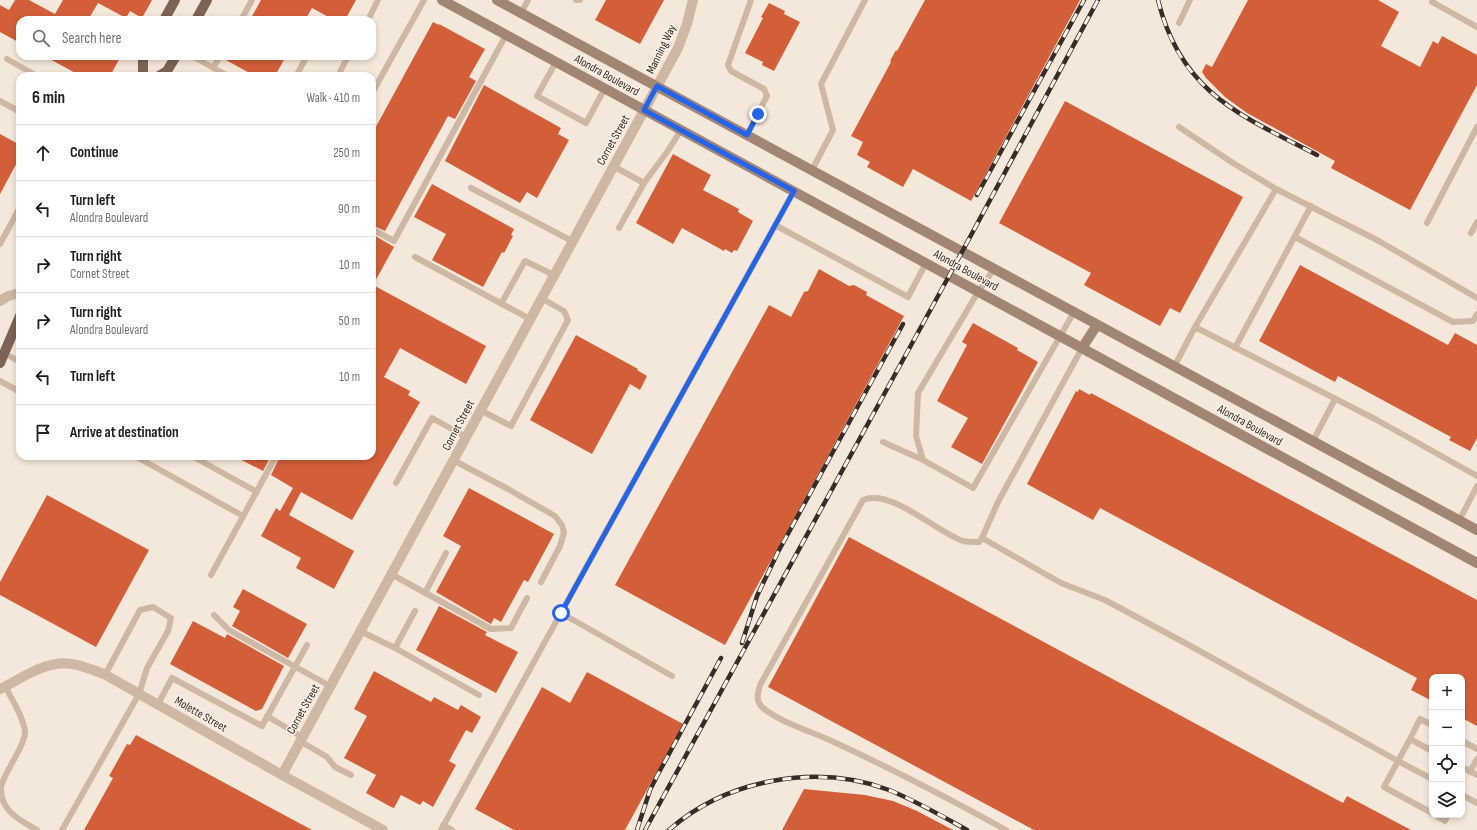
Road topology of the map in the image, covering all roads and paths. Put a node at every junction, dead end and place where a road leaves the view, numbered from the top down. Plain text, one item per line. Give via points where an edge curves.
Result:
1 (175, 0) edge
2 (207, 0) edge
3 (252, 0) edge
4 (378, 0) edge
5 (424, 0) edge
6 (442, 0) edge
7 (497, 0) edge
8 (528, 0) edge
9 (576, 0) edge
10 (580, 0) edge
11 (693, 0) edge
12 (750, 0) edge
13 (865, 0) edge
14 (1190, 0) edge
15 (1433, 0) edge
16 (522, 13) junction
17 (166, 16) edge
18 (198, 16) edge
19 (243, 16) edge
20 (370, 16) edge
21 (1179, 23) dead end
22 (1477, 27) edge
23 (506, 35) junction
24 (6, 59) dead end
25 (143, 60) edge
26 (174, 60) edge
27 (199, 60) edge
28 (218, 60) edge
29 (305, 60) edge
30 (346, 60) edge
31 (556, 62) junction
32 (213, 68) junction
33 (30, 72) edge
34 (143, 72) edge
35 (166, 72) edge
36 (220, 72) edge
37 (298, 72) edge
38 (340, 72) edge
39 (376, 86) edge
40 (657, 86) junction
41 (605, 88) junction
42 (0, 101) edge
43 (16, 110) edge
44 (644, 110) junction
45 (1179, 127) dead end
46 (1477, 127) edge
47 (681, 130) junction
48 (747, 135) junction
49 (613, 166) junction
50 (812, 170) junction
51 (644, 183) junction
52 (471, 188) dead end
53 (1276, 189) junction
54 (794, 191) junction
55 (1311, 206) junction
56 (16, 215) edge
57 (1477, 222) edge
58 (1426, 223) dead end
59 (775, 225) junction
60 (619, 228) dead end
61 (376, 231) edge
62 (1471, 233) dead end
63 (1295, 237) junction
64 (572, 241) junction
65 (0, 244) edge
66 (415, 257) dead end
67 (926, 263) junction
68 (994, 269) junction
69 (554, 276) junction
70 (978, 292) junction
71 (16, 294) edge
72 (541, 298) junction
73 (1477, 298) edge
74 (0, 301) edge
75 (501, 304) junction
76 (1074, 312) junction
77 (1477, 314) edge
78 (530, 319) junction
79 (16, 325) edge
80 (1097, 325) junction
81 (1196, 327) junction
82 (1060, 336) junction
83 (1082, 348) junction
84 (1235, 348) junction
85 (4, 353) junction
86 (16, 360) edge
87 (0, 363) edge
88 (1174, 367) junction
89 (0, 381) edge
90 (16, 390) edge
91 (1335, 399) junction
92 (480, 410) junction
93 (466, 437) junction
94 (1312, 441) junction
95 (883, 442) dead end
96 (142, 460) edge
97 (199, 460) edge
98 (274, 460) edge
99 (453, 460) junction
100 (923, 460) junction
101 (1477, 476) edge
102 (396, 483) dead end
103 (1477, 486) edge
104 (257, 492) junction
105 (244, 516) junction
106 (1459, 521) junction
107 (1477, 530) edge
108 (982, 538) junction
109 (446, 553) dead end
110 (1477, 563) edge
111 (391, 574) junction
112 (211, 575) dead end
113 (540, 582) dead end
114 (425, 593) junction
115 (527, 598) dead end
116 (415, 611) dead end
117 (561, 613) junction
118 (214, 615) dead end
119 (360, 631) junction
120 (307, 646) dead end
121 (395, 648) junction
122 (295, 666) junction
123 (105, 675) junction
124 (672, 676) dead end
125 (330, 686) junction
126 (2, 688) edge
127 (139, 694) junction
128 (479, 695) dead end
129 (158, 704) junction
130 (267, 716) junction
131 (1429, 724) edge
132 (301, 739) junction
133 (1410, 739) junction
134 (1465, 743) edge
135 (1429, 749) edge
136 (1477, 749) edge
137 (1477, 759) edge
138 (1398, 761) junction
139 (1465, 769) edge
140 (1470, 772) junction
141 (282, 775) junction
142 (1477, 775) edge
143 (351, 776) dead end
144 (1429, 777) edge
145 (1465, 797) edge
146 (1477, 803) edge
147 (1429, 812) edge
148 (442, 828) edge
149 (37, 830) edge
150 (62, 830) edge
151 (383, 830) edge
152 (452, 830) edge
153 (1006, 830) edge

1 - 17 main road
2 - 18 main road
3 - 19 lane
4 - 20 lane
5 - 39 lane
6 - 23 main road, Alondra Boulevard
7 - 16 main road, Alondra Boulevard
8 - 16 lane
9 - 10 lane
11 - 40 street, Manning Way via 688,24 678,48
12 - 48 lane via 728,65 731,71 764,89 767,96
13 - 50 lane via 821,84 833,130
14 - 21 lane
15 - 22 lane via 1432,2
16 - 40 main road, Alondra Boulevard
23 - 31 main road, Alondra Boulevard
23 - 61 lane via 394,241
24 - 33 lane
25 - 34 main road
26 - 35 main road
27 - 32 lane
28 - 32 lane
29 - 37 lane
30 - 38 lane
31 - 41 main road, Alondra Boulevard
31 - 41 lane via 537,96 586,123
32 - 36 lane
40 - 44 street, Cornet Street
40 - 48 main road, Alondra Boulevard
41 - 44 main road, Alondra Boulevard
42 - 43 lane
44 - 47 main road, Alondra Boulevard
44 - 49 street, Cornet Street
45 - 53 lane
46 - 58 lane
47 - 51 lane
47 - 54 main road, Alondra Boulevard
48 - 50 main road, Alondra Boulevard
49 - 51 lane
49 - 64 street, Cornet Street
50 - 68 main road, Alondra Boulevard
51 - 60 lane
52 - 64 lane
53 - 55 lane
53 - 81 lane
54 - 59 lane
54 - 67 main road, Alondra Boulevard
55 - 63 lane
55 - 73 lane via 1377,240
56 - 65 lane
57 - 62 lane
59 - 67 lane via 908,297
59 - 117 lane
63 - 77 lane via 1453,322 1473,321
63 - 84 lane
64 - 69 street, Cornet Street
66 - 75 lane
67 - 70 main road, Alondra Boulevard
68 - 70 lane
68 - 76 main road, Alondra Boulevard
69 - 72 street, Cornet Street
69 - 75 lane via 525,261
70 - 82 main road, Alondra Boulevard
70 - 100 lane via 918,393 916,436
71 - 74 street
72 - 78 street, Cornet Street
72 - 92 lane via 564,311 568,320 511,426
75 - 78 lane
76 - 80 main road, Alondra Boulevard
76 - 82 lane
78 - 92 street, Cornet Street
79 - 85 main road
80 - 83 main road
80 - 88 main road, Alondra Boulevard
81 - 84 lane
81 - 88 lane
82 - 83 main road, Alondra Boulevard
82 - 100 lane via 973,488
83 - 108 lane via 998,502
83 - 110 main road, Alondra Boulevard
84 - 91 lane
85 - 86 lane
85 - 87 main road
88 - 94 main road, Alondra Boulevard
89 - 90 lane
91 - 94 lane
91 - 101 lane
92 - 93 street, Cornet Street
93 - 99 street, Cornet Street
93 - 102 lane via 432,418
94 - 106 main road, Alondra Boulevard
95 - 100 lane
96 - 105 lane
97 - 104 lane
98 - 104 lane
99 - 111 street, Cornet Street
99 - 113 lane via 555,516 562,525 564,533 560,546
103 - 106 lane
104 - 105 lane
105 - 112 lane
106 - 107 main road, Alondra Boulevard
108 - 138 lane via 1061,583 1105,600
108 - 153 lane via 978,542 963,541 903,507 880,498 863,500 760,685 757,701 785,721 902,774
109 - 114 lane
111 - 114 lane
111 - 119 street, Cornet Street
114 - 115 lane via 491,629 511,628
116 - 121 lane
117 - 124 lane
117 - 148 lane
118 - 122 lane via 228,630
119 - 121 lane
119 - 125 street, Cornet Street
120 - 122 lane
121 - 128 lane
122 - 125 lane
122 - 130 lane
123 - 126 street, Molette Street via 82,666 57,663 34,671
123 - 127 street, Molette Street
123 - 127 lane via 140,610 152,607 171,618 168,631 150,662
125 - 132 street, Cornet Street
126 - 149 lane via 23,723 25,732 0,787 1,797 6,808 16,818
127 - 129 street, Molette Street
127 - 150 lane
129 - 130 lane via 172,678 262,726
129 - 141 street, Molette Street
130 - 132 lane
131 - 133 lane via 1420,719
132 - 141 street, Cornet Street
132 - 143 lane via 327,757 335,767
133 - 135 lane
133 - 138 lane
134 - 136 lane
137 - 140 lane
138 - 144 lane
138 - 147 lane via 1384,787
139 - 140 lane
140 - 142 lane
141 - 151 street, Molette Street
145 - 146 lane
148 - 152 lane

